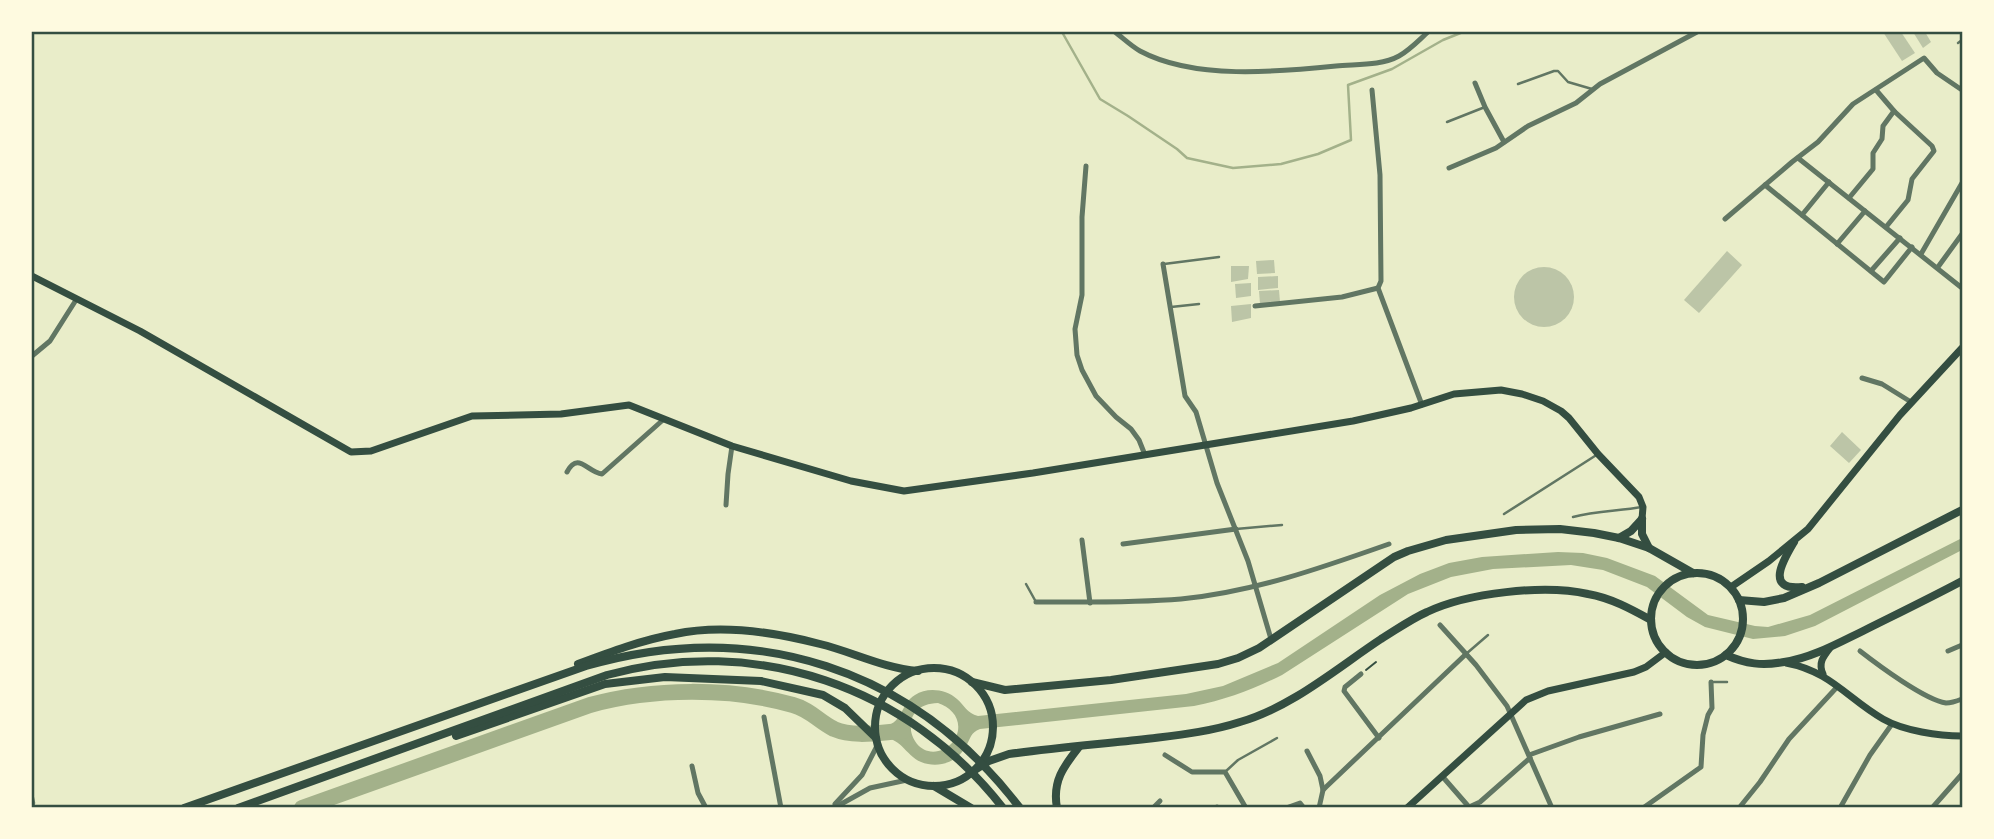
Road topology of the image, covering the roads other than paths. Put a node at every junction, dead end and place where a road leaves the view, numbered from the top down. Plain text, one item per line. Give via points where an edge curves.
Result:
1 (1115, 32) edge
2 (1428, 32) edge
3 (1697, 32) edge
4 (1962, 40) edge
5 (1958, 43) dead end
6 (1475, 83) dead end
7 (1518, 84) dead end
8 (1592, 89) junction
9 (1372, 90) dead end
10 (1876, 90) junction
11 (1962, 90) edge
12 (1485, 107) junction
13 (1894, 111) junction
14 (1447, 122) dead end
15 (1504, 142) junction
16 (1798, 158) junction
17 (1086, 166) dead end
18 (1449, 168) dead end
19 (1829, 182) junction
20 (1962, 184) edge
21 (1765, 186) junction
22 (1849, 198) junction
23 (1865, 211) junction
24 (1802, 215) junction
25 (1725, 219) dead end
26 (1886, 227) junction
27 (1962, 234) edge
28 (1899, 238) junction
29 (1837, 244) junction
30 (1912, 247) junction
31 (1921, 254) junction
32 (1219, 257) dead end
33 (1163, 264) joint
34 (1938, 267) junction
35 (1871, 271) junction
36 (32, 276) edge
37 (1962, 288) edge
38 (1378, 289) junction
39 (76, 300) junction
40 (1199, 304) dead end
41 (1255, 306) dead end
42 (1171, 307) junction
43 (1962, 348) edge
44 (32, 356) edge
45 (1862, 378) dead end
46 (1912, 402) junction
47 (1422, 405) junction
48 (664, 419) junction
49 (1205, 444) junction
50 (732, 446) junction
51 (1598, 454) junction
52 (1145, 455) junction
53 (567, 472) dead end
54 (726, 505) dead end
55 (1643, 507) junction
56 (1962, 510) edge
57 (1504, 514) dead end
58 (1573, 517) dead end
59 (1642, 519) junction
60 (1282, 525) dead end
61 (1236, 529) junction
62 (1619, 538) junction
63 (1082, 540) dead end
64 (1794, 542) junction
65 (1123, 544) dead end
66 (1389, 544) dead end
67 (1649, 548) junction
68 (1693, 573) junction
69 (1962, 581) edge
70 (1819, 583) junction
71 (1026, 584) dead end
72 (1256, 586) junction
73 (1731, 587) junction
74 (1739, 600) junction
75 (1036, 602) joint
76 (1090, 603) junction
77 (1651, 620) junction
78 (1440, 625) dead end
79 (1488, 635) dead end
80 (1271, 639) junction
81 (1831, 645) junction
82 (1962, 645) edge
83 (1860, 651) dead end
84 (1948, 651) dead end
85 (1666, 652) junction
86 (1466, 653) junction
87 (1726, 655) junction
88 (1784, 662) junction
89 (918, 671) junction
90 (1361, 674) road end
91 (1823, 675) junction
92 (972, 682) junction
93 (1711, 682) joint
94 (1727, 682) dead end
95 (1838, 685) junction
96 (1962, 699) edge
97 (1510, 713) junction
98 (1660, 713) dead end
99 (764, 717) dead end
100 (1892, 723) junction
101 (403, 730) junction
102 (1962, 736) edge
103 (1277, 738) dead end
104 (1380, 738) junction
105 (877, 741) junction
106 (1079, 747) junction
107 (402, 749) junction
108 (1307, 751) dead end
109 (1165, 755) dead end
110 (1529, 756) junction
111 (692, 766) dead end
112 (975, 770) junction
113 (1225, 772) junction
114 (1962, 774) edge
115 (1442, 776) junction
116 (907, 780) junction
117 (934, 786) junction
118 (1323, 790) junction
119 (32, 793) edge
120 (1160, 801) dead end
121 (1412, 806) edge
122 (33, 807) edge
123 (184, 807) edge
124 (238, 807) edge
125 (706, 807) edge
126 (781, 807) edge
127 (833, 807) edge
128 (971, 807) edge
129 (1003, 807) edge
130 (1020, 807) edge
131 (1057, 807) edge
132 (1153, 807) edge
133 (1246, 807) edge
134 (1286, 807) edge
135 (1304, 807) edge
136 (1319, 807) edge
137 (1468, 807) edge
138 (1552, 807) edge
139 (1643, 807) edge
140 (1739, 807) edge
141 (1840, 807) edge
142 (1932, 807) edge

1 - 2 street via 1151,57 1196,69 1242,71 1389,60
3 - 8 street
4 - 5 lane
6 - 12 street
7 - 8 lane via 1558,71 1568,82
8 - 15 street via 1567,109
9 - 38 street via 1380,175
10 - 11 street via 1924,58
10 - 13 street
10 - 16 street via 1853,104
12 - 14 lane
12 - 15 street
13 - 22 street via 1882,126 1873,169
13 - 26 street via 1934,151 1912,180 1908,200
15 - 18 street
16 - 19 street
16 - 21 street
17 - 52 street via 1077,355 1096,396 1131,429
19 - 22 street
19 - 24 street
20 - 31 street
21 - 24 street
21 - 25 street
22 - 23 street
23 - 26 street
23 - 29 street
24 - 29 street
26 - 28 street
27 - 34 street
28 - 30 street
28 - 35 street
29 - 35 street
30 - 31 street
30 - 35 street via 1884,282
31 - 34 street
32 - 33 lane
33 - 42 street
34 - 37 street
36 - 39 main road
38 - 41 street
38 - 47 street
39 - 44 street via 50,341
39 - 48 main road via 140,331 351,452 371,451 472,416 561,414 629,405
40 - 42 lane
42 - 49 street via 1185,396 1196,412
43 - 46 main road
45 - 46 street
46 - 64 main road
47 - 49 main road via 1353,421
47 - 51 main road via 1454,394 1489,390 1522,394 1560,411
48 - 50 main road
48 - 53 street via 602,474 580,463
49 - 52 main road
49 - 61 street
50 - 52 main road via 851,481 904,491
50 - 54 street
51 - 55 main road
51 - 57 lane
55 - 58 lane
55 - 59 main road
56 - 70 main road
59 - 62 main road
59 - 67 main road via 1642,534
60 - 61 lane
61 - 65 street
61 - 72 street
62 - 67 main road
62 - 80 main road via 1560,529 1516,530 1421,547 1394,557
63 - 76 street
64 - 70 main road via 1779,569 1782,581 1794,588
64 - 73 main road
66 - 72 street
67 - 68 main road
68 - 73 main road via 1717,578
68 - 77 main road via 1663,589
69 - 81 main road
70 - 74 main road via 1774,601
71 - 75 lane
72 - 76 street via 1179,599
72 - 80 street
73 - 74 main road
74 - 87 main road via 1741,632
75 - 76 street
77 - 85 main road
77 - 106 main road via 1587,593 1477,597 1426,612 1296,696 1242,722 1182,735
78 - 86 street
79 - 86 lane
80 - 92 main road via 1238,658 1200,668 1005,690
81 - 88 main road
81 - 91 main road via 1821,661
82 - 84 street
83 - 96 street via 1939,701
85 - 87 main road via 1695,665
85 - 97 main road via 1634,672 1538,694
86 - 97 street
86 - 104 street
87 - 88 main road via 1746,664
88 - 91 main road
89 - 92 main road via 949,671
89 - 101 main road via 799,639 747,631 677,633 634,644
89 - 105 main road via 903,677 882,700 875,723
90 - 104 street via 1344,691
91 - 95 main road
92 - 112 main road via 985,699 992,721 990,744
93 - 94 lane
93 - 139 street via 1712,708 1703,734 1700,766
95 - 100 main road
95 - 140 street via 1789,739
97 - 110 street
97 - 115 main road
98 - 110 street
99 - 126 street
100 - 102 main road
100 - 141 street
101 - 123 main road
101 - 130 main road via 622,657 717,648 786,655 866,680 902,700 969,750
103 - 113 lane
104 - 118 street
105 - 107 main road via 863,724 822,695 748,680 665,677 605,684 426,746
105 - 116 main road via 893,770
105 - 127 street via 862,775
106 - 112 main road via 1009,754
106 - 131 main road via 1059,773
107 - 124 main road
107 - 129 main road via 607,675 642,666 735,662 825,679 886,707 926,732 965,765
108 - 118 street
109 - 113 street via 1192,772
110 - 137 street via 1480,802
110 - 138 street
111 - 125 street
112 - 117 main road via 963,779
113 - 133 street
114 - 142 street
115 - 121 main road
115 - 137 street
116 - 117 main road
116 - 127 street via 870,788
117 - 128 main road
118 - 136 street
119 - 122 lane
120 - 132 street
134 - 135 street via 1300,803

